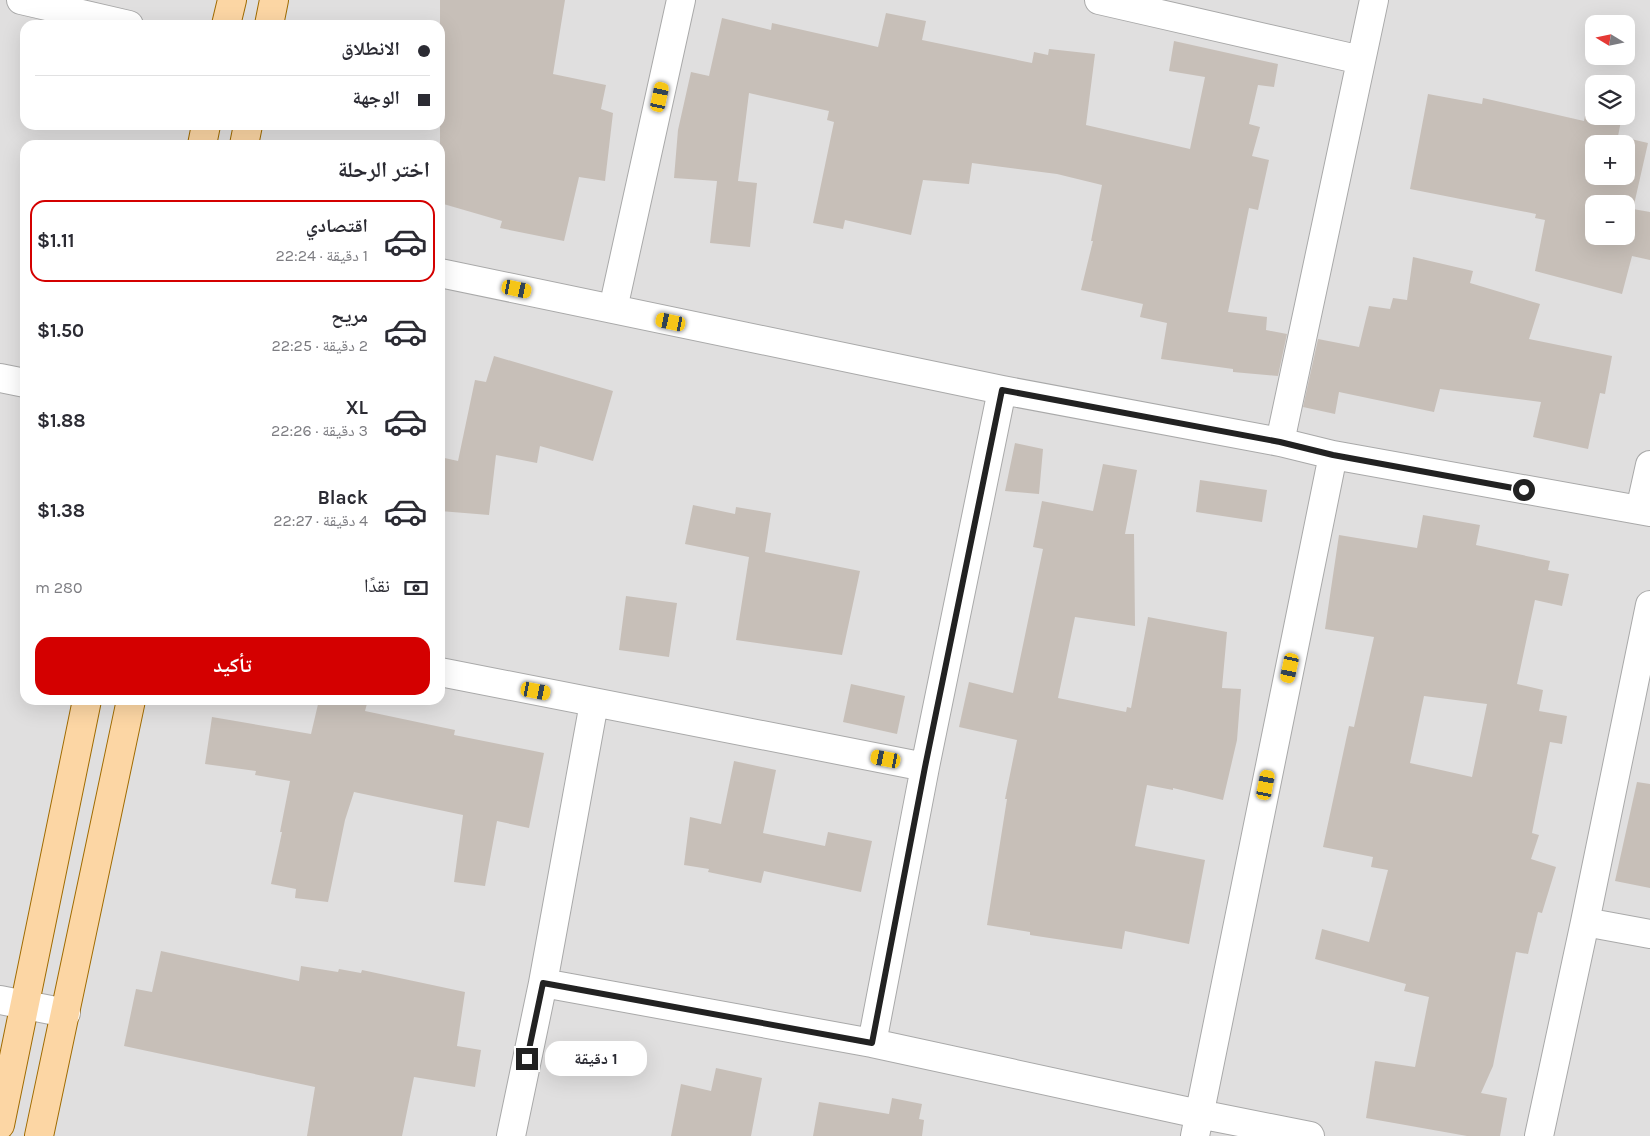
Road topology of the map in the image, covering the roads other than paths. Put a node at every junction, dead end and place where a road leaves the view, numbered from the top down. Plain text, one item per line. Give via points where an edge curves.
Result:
1 (21, 0) edge
2 (232, 0) edge
3 (274, 0) edge
4 (682, 0) edge
5 (1099, 0) edge
6 (1374, 0) edge
7 (107, 20) edge
8 (227, 20) edge
9 (270, 20) edge
10 (1361, 60) junction
11 (445, 274) edge
12 (613, 310) junction
13 (0, 378) edge
14 (20, 382) edge
15 (1002, 390) junction
16 (1280, 442) junction
17 (1333, 455) junction
18 (1650, 465) edge
19 (1645, 511) edge
20 (1650, 605) edge
21 (445, 673) edge
22 (594, 703) junction
23 (87, 705) edge
24 (130, 705) edge
25 (925, 767) junction
26 (1585, 922) junction
27 (1650, 934) edge
28 (543, 983) junction
29 (12, 1003) edge
30 (66, 1013) junction
31 (872, 1043) junction
32 (0, 1125) edge
33 (1197, 1125) edge
34 (39, 1136) edge
35 (511, 1136) edge
36 (1310, 1136) edge
37 (1539, 1136) edge

1 - 7 street
2 - 8 main road
3 - 9 main road
4 - 12 street
5 - 10 street
6 - 10 street
10 - 16 street
11 - 12 street
12 - 15 street
13 - 14 street
15 - 16 street
15 - 25 street
16 - 17 street
17 - 19 street
17 - 33 street
18 - 19 street
20 - 26 street
21 - 22 street
22 - 25 street
22 - 28 street
23 - 29 main road
24 - 30 main road
25 - 31 street
26 - 27 street
26 - 37 street
28 - 31 street
28 - 35 street
29 - 30 street
29 - 32 main road
30 - 34 main road
31 - 33 street
33 - 36 street

